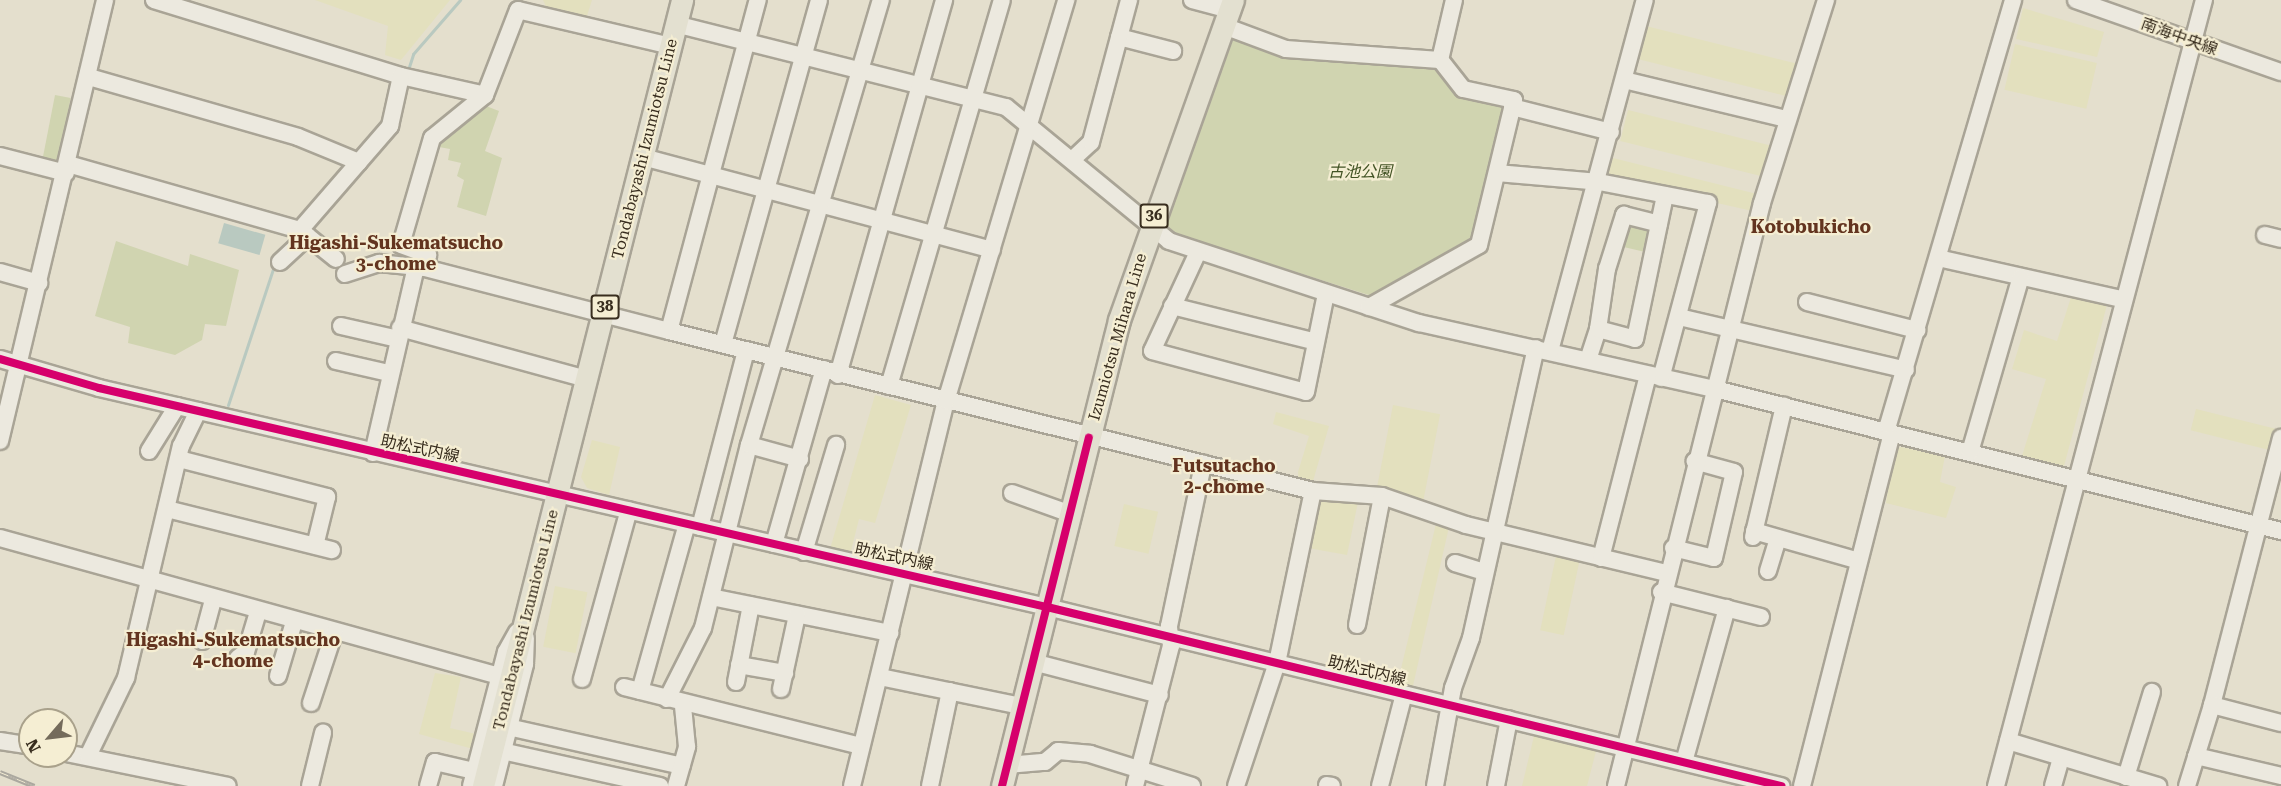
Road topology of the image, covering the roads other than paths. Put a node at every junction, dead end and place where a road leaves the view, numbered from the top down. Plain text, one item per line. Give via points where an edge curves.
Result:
1 (105, 0) edge
2 (154, 0) edge
3 (682, 0) edge
4 (758, 0) edge
5 (819, 0) edge
6 (881, 0) edge
7 (944, 0) edge
8 (1002, 0) edge
9 (1066, 0) edge
10 (1129, 0) edge
11 (1192, 0) edge
12 (1454, 0) edge
13 (1645, 0) edge
14 (1826, 0) edge
15 (2013, 0) edge
16 (2076, 0) edge
17 (2204, 0) edge
18 (1229, 12) edge
19 (675, 24) junction
20 (1119, 37) junction
21 (747, 42) junction
22 (2194, 42) junction
23 (671, 46) junction
24 (1173, 51) dead end
25 (804, 56) junction
26 (1440, 60) junction
27 (862, 70) junction
28 (2281, 72) edge
29 (89, 77) junction
30 (404, 77) junction
31 (1624, 80) junction
32 (920, 86) junction
33 (485, 95) junction
34 (975, 99) junction
35 (1512, 107) junction
36 (1787, 119) junction
37 (1032, 124) junction
38 (1611, 132) junction
39 (0, 156) edge
40 (643, 157) junction
41 (1074, 158) junction
42 (360, 162) junction
43 (67, 169) junction
44 (1497, 173) junction
45 (710, 175) junction
46 (1599, 182) junction
47 (765, 190) junction
48 (1665, 195) junction
49 (822, 206) junction
50 (881, 222) junction
51 (1659, 224) junction
52 (1149, 229) junction
53 (304, 233) junction
54 (934, 234) junction
55 (992, 250) junction
56 (1198, 252) junction
57 (1938, 258) junction
58 (336, 259) dead end
59 (280, 262) dead end
60 (420, 267) junction
61 (0, 272) edge
62 (345, 274) dead end
63 (2021, 276) junction
64 (39, 283) junction
65 (1326, 294) junction
66 (2122, 299) junction
67 (1807, 302) dead end
68 (1172, 306) junction
69 (1369, 308) junction
70 (604, 313) junction
71 (1679, 317) junction
72 (341, 326) dead end
73 (1598, 329) junction
74 (1731, 329) junction
75 (1917, 330) junction
76 (669, 332) junction
77 (399, 334) junction
78 (1316, 342) junction
79 (723, 344) junction
80 (746, 350) junction
81 (1543, 350) junction
82 (776, 357) junction
83 (0, 359) edge
84 (1588, 360) junction
85 (336, 361) dead end
86 (18, 364) junction
87 (1906, 370) junction
88 (831, 372) junction
89 (389, 373) junction
90 (1655, 376) junction
91 (587, 379) junction
92 (889, 386) junction
93 (1715, 389) junction
94 (946, 401) junction
95 (177, 406) junction
96 (1784, 406) junction
97 (198, 411) junction
98 (1889, 431) junction
99 (1089, 438) junction
100 (2281, 438) edge
101 (0, 441) edge
102 (749, 445) junction
103 (836, 445) dead end
104 (149, 451) dead end
105 (1970, 452) junction
106 (373, 453) junction
107 (178, 459) junction
108 (800, 459) junction
109 (1694, 461) junction
110 (1203, 464) junction
111 (2077, 477) junction
112 (1313, 491) junction
113 (558, 493) junction
114 (1011, 493) dead end
115 (1382, 496) junction
116 (167, 509) junction
117 (629, 510) junction
118 (1071, 514) junction
119 (694, 525) junction
120 (2261, 526) junction
121 (2281, 531) edge
122 (1493, 532) junction
123 (727, 533) junction
124 (0, 538) edge
125 (1778, 538) junction
126 (774, 544) junction
127 (315, 546) junction
128 (1672, 548) junction
129 (332, 550) dead end
130 (804, 552) junction
131 (1601, 558) junction
132 (1859, 561) junction
133 (1455, 563) dead end
134 (1768, 571) dead end
135 (902, 572) junction
136 (1485, 572) junction
137 (1666, 573) junction
138 (150, 582) junction
139 (1661, 592) junction
140 (711, 597) junction
141 (213, 600) junction
142 (751, 605) junction
143 (1047, 607) junction
144 (1727, 608) junction
145 (258, 612) junction
146 (527, 613) junction
147 (798, 615) junction
148 (1761, 617) dead end
149 (294, 622) junction
150 (1357, 625) dead end
151 (334, 633) junction
152 (890, 633) junction
153 (1171, 637) junction
154 (202, 641) dead end
155 (238, 658) dead end
156 (1033, 662) junction
157 (1277, 663) junction
158 (740, 665) junction
159 (278, 676) dead end
160 (499, 676) junction
161 (880, 677) junction
162 (582, 679) dead end
163 (736, 682) dead end
164 (950, 691) junction
165 (2151, 692) dead end
166 (1404, 694) junction
167 (1160, 695) junction
168 (667, 699) junction
169 (312, 703) dead end
170 (1452, 705) junction
171 (2212, 705) junction
172 (683, 706) junction
173 (1021, 706) junction
174 (1509, 719) junction
175 (2281, 723) edge
176 (508, 727) junction
177 (318, 740) dead end
178 (0, 741) edge
179 (2008, 741) junction
180 (18, 744) edge
181 (861, 746) junction
182 (1625, 748) junction
183 (502, 751) junction
184 (78, 755) edge
185 (88, 756) junction
186 (2196, 756) junction
187 (2061, 758) junction
188 (1684, 762) junction
189 (1007, 765) junction
190 (682, 766) junction
191 (1140, 768) junction
192 (2281, 776) edge
193 (2126, 777) junction
194 (476, 781) edge
195 (228, 786) edge
196 (310, 786) edge
197 (428, 786) edge
198 (494, 786) edge
199 (660, 786) edge
200 (676, 786) edge
201 (852, 786) edge
202 (930, 786) edge
203 (1002, 786) edge
204 (1135, 786) edge
205 (1192, 786) edge
206 (1236, 786) edge
207 (1380, 786) edge
208 (1435, 786) edge
209 (1496, 786) edge
210 (1616, 786) edge
211 (1781, 786) edge
212 (1802, 786) edge
213 (1996, 786) edge
214 (2053, 786) edge
215 (2158, 786) edge
216 (2187, 786) edge

1 - 29 street
2 - 30 street
3 - 19 main road, Tondabayashi Izumiotsu Line / 38
4 - 21 street
5 - 25 street
6 - 27 street
7 - 32 street
8 - 34 street
9 - 37 street
10 - 20 street
11 - 18 street
12 - 26 street
13 - 31 street
14 - 36 street
15 - 57 street
16 - 22 street, 南海中央線
17 - 22 street
18 - 26 street via 1286,49
18 - 52 main road, Izumiotsu Mihara Line / 36
19 - 21 street
19 - 23 main road, Tondabayashi Izumiotsu Line / 38
20 - 24 street
20 - 41 street via 1092,142
21 - 25 street
21 - 45 street
22 - 28 street, 南海中央線
22 - 66 street
23 - 33 street via 518,10
23 - 40 main road, Tondabayashi Izumiotsu Line / 38
25 - 27 street
25 - 47 street
26 - 35 street via 1463,89 1514,100
27 - 32 street
27 - 49 street
29 - 42 street via 298,137
29 - 43 street
30 - 33 street
30 - 42 street via 390,126
31 - 36 street
31 - 38 street
32 - 34 street
32 - 50 street
33 - 60 street via 432,138 422,158 401,245 428,255
34 - 37 street via 1006,107
34 - 54 street
35 - 38 street
35 - 44 street
36 - 74 street
37 - 41 street
37 - 55 street
38 - 46 street
39 - 43 street
40 - 45 street
40 - 70 main road, Tondabayashi Izumiotsu Line / 38
41 - 52 street
42 - 53 street
43 - 53 street
43 - 64 street
44 - 46 street
44 - 69 street via 1479,245
45 - 47 street
45 - 76 street
46 - 48 street
46 - 81 street
47 - 49 street
47 - 79 street
48 - 51 street
48 - 71 street via 1708,203
49 - 50 street
49 - 82 street
50 - 54 street
50 - 88 street
51 - 73 street via 1624,215 1607,269
51 - 73 street via 1635,339
52 - 56 street
52 - 99 main road, Izumiotsu Mihara Line / 36
53 - 58 street
53 - 59 street
54 - 55 street
54 - 92 street
55 - 94 street
56 - 65 street
56 - 68 street
57 - 63 street
57 - 75 street
60 - 62 street via 380,263
60 - 70 street
60 - 77 street
61 - 64 street
63 - 66 street
63 - 105 street
64 - 86 street
65 - 69 street
65 - 78 street
66 - 111 street
67 - 75 street
68 - 78 street
68 - 78 street via 1152,351 1306,392
69 - 81 street
70 - 76 street
70 - 91 main road, Tondabayashi Izumiotsu Line / 38
71 - 74 street
71 - 90 street
72 - 77 street
73 - 84 street
74 - 87 street
74 - 93 street
75 - 87 street
76 - 79 street
77 - 89 street
77 - 91 street
79 - 80 street
80 - 82 street
80 - 119 street
81 - 84 street
81 - 122 street
82 - 88 street
82 - 102 street
83 - 86 street, 助松式内線
84 - 90 street
85 - 89 street
86 - 95 street, 助松式内線
86 - 101 street
87 - 98 street
88 - 92 street
88 - 108 street
89 - 106 street
90 - 93 street
90 - 131 street
91 - 113 main road, Tondabayashi Izumiotsu Line / 38
92 - 94 street
93 - 96 street
93 - 109 street
94 - 99 street
94 - 135 street
95 - 97 street, 助松式内線
95 - 104 street
96 - 98 street
96 - 125 street via 1753,534
97 - 106 street, 助松式内線
97 - 107 street
98 - 105 street
98 - 132 street
99 - 110 street
99 - 118 main road, Izumiotsu Mihara Line / 36
100 - 120 street
102 - 108 street
102 - 123 street
103 - 130 street
105 - 111 street
106 - 113 street, 助松式内線
107 - 116 street
107 - 127 street via 327,497
108 - 126 street
109 - 128 street
109 - 128 street via 1734,472 1714,558
110 - 112 street
110 - 153 street
111 - 120 street
111 - 179 street
112 - 115 street
112 - 157 street
113 - 117 street, 助松式内線
113 - 146 main road, Tondabayashi Izumiotsu Line / 38
114 - 118 street
115 - 122 street
115 - 150 street
116 - 127 street via 281,530
116 - 138 street
117 - 119 street, 助松式内線
117 - 162 street
118 - 143 main road, Izumiotsu Mihara Line / 36
119 - 123 street, 助松式内線
119 - 168 street via 632,689
120 - 121 street
120 - 171 street
122 - 131 street
122 - 136 street
123 - 126 street, 助松式内線
123 - 140 street
124 - 138 street
125 - 132 street
125 - 134 street
126 - 130 street, 助松式内線
127 - 129 street
128 - 137 street
130 - 135 street, 助松式内線
131 - 137 street
132 - 212 street
133 - 136 street
135 - 143 street, 助松式内線
135 - 152 street
136 - 170 street
137 - 139 street
138 - 141 street
138 - 185 street via 123,687
139 - 144 street
139 - 182 street
140 - 142 street
140 - 168 street via 703,628
141 - 145 street
141 - 154 street
142 - 147 street
142 - 158 street
143 - 153 street, 助松式内線
143 - 156 main road, Izumiotsu Mihara Line / 36
144 - 148 street
144 - 188 street
145 - 149 street
145 - 155 street via 246,652
146 - 160 street
146 - 176 street via 525,664
146 - 194 main road, Tondabayashi Izumiotsu Line / 38
147 - 152 street
147 - 158 street via 783,681
149 - 151 street
149 - 159 street
151 - 160 street
151 - 169 street
152 - 161 street
153 - 157 street, 助松式内線
153 - 167 street
156 - 167 street
156 - 173 main road, Izumiotsu Mihara Line / 36
157 - 166 street, 助松式内線
157 - 206 street
158 - 163 street
160 - 194 street
161 - 164 street
161 - 181 street
164 - 173 street
164 - 202 street
165 - 193 street
166 - 170 street, 助松式内線
166 - 207 street
167 - 191 street
168 - 172 street
170 - 174 street, 助松式内線
170 - 208 street
171 - 175 street
171 - 186 street
172 - 181 street
172 - 190 street via 687,747
173 - 189 main road, Izumiotsu Mihara Line / 36
174 - 182 street, 助松式内線
174 - 209 street
176 - 183 street
176 - 190 street
177 - 196 street
178 - 180 street
179 - 187 street
179 - 213 street
181 - 201 street
182 - 188 street, 助松式内線
182 - 210 street
183 - 198 street
183 - 199 street
184 - 185 street
185 - 195 street
186 - 192 street
186 - 216 street
187 - 193 street
187 - 214 street
188 - 211 street, 助松式内線
189 - 191 street via 1045,762 1058,751
189 - 203 main road, Izumiotsu Mihara Line / 36
190 - 200 street
191 - 204 street
191 - 205 street
193 - 215 street
194 - 197 street via 435,762

